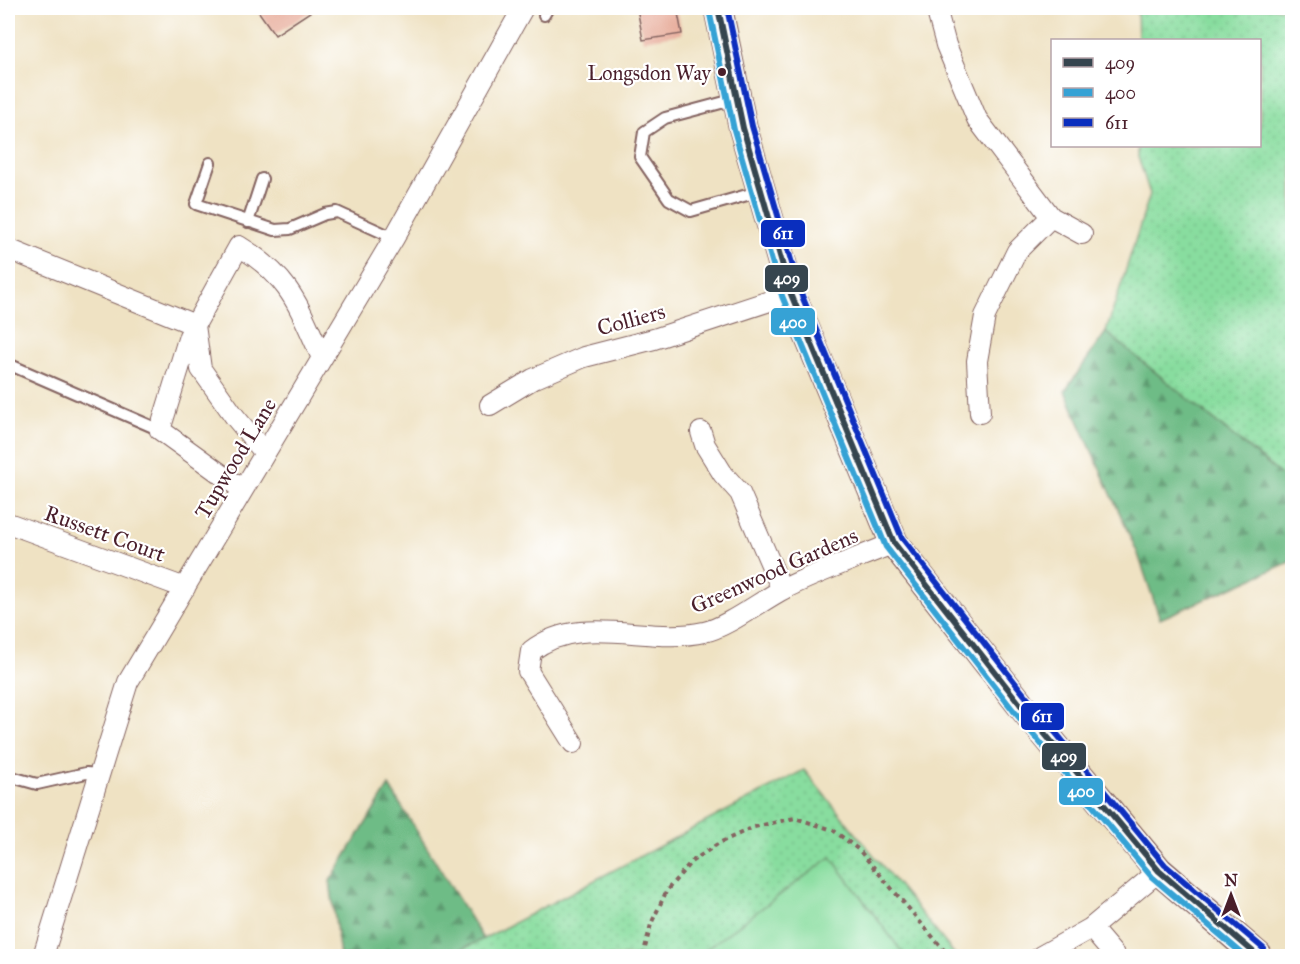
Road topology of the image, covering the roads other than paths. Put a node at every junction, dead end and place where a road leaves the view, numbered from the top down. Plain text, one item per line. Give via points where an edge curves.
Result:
1 (523, 8) edge
2 (718, 8) edge
3 (936, 8) edge
4 (737, 98) junction
5 (210, 163) dead end
6 (262, 179) dead end
7 (762, 191) junction
8 (1051, 217) junction
9 (248, 222) junction
10 (1082, 234) dead end
11 (394, 237) junction
12 (8, 249) edge
13 (791, 294) junction
14 (195, 325) junction
15 (322, 358) junction
16 (8, 364) edge
17 (490, 405) dead end
18 (980, 413) dead end
19 (160, 430) junction
20 (701, 432) dead end
21 (265, 453) junction
22 (243, 490) junction
23 (8, 522) edge
24 (894, 543) junction
25 (185, 588) junction
26 (782, 590) junction
27 (573, 743) dead end
28 (100, 774) junction
29 (8, 776) edge
30 (1159, 871) junction
31 (1091, 928) junction
32 (43, 957) edge
33 (1041, 957) edge
34 (1115, 957) edge
35 (1258, 957) edge

1 - 11 street, Tupwood Lane
2 - 4 main road
3 - 8 street via 946,45 977,119
4 - 7 main road
4 - 7 lane via 665,118 644,132 640,157 669,199 691,211
5 - 9 lane via 196,204
6 - 9 lane
7 - 13 main road
8 - 10 street
8 - 18 street via 1017,251 985,316 976,361
9 - 11 lane via 275,230 290,229 337,212
11 - 15 street, Tupwood Lane
12 - 14 street
13 - 17 street, Colliers via 654,339 584,357 533,379
13 - 24 main road
14 - 15 street via 239,246 262,261 289,288
14 - 19 street
14 - 21 street via 201,369
15 - 21 street, Tupwood Lane
16 - 19 lane
19 - 22 street
20 - 26 street via 723,474 740,493
21 - 22 street, Tupwood Lane
22 - 25 street, Tupwood Lane
23 - 25 street, Russett Court
24 - 26 street, Greenwood Gardens
24 - 30 main road via 1020,704
25 - 28 street, Tupwood Lane via 128,682
26 - 27 street, Greenwood Gardens via 706,632 677,636 581,631 548,638 531,651 528,671
28 - 29 lane via 70,775 37,784
28 - 32 street, Tupwood Lane
30 - 31 street
30 - 35 main road
31 - 33 street
31 - 34 street

